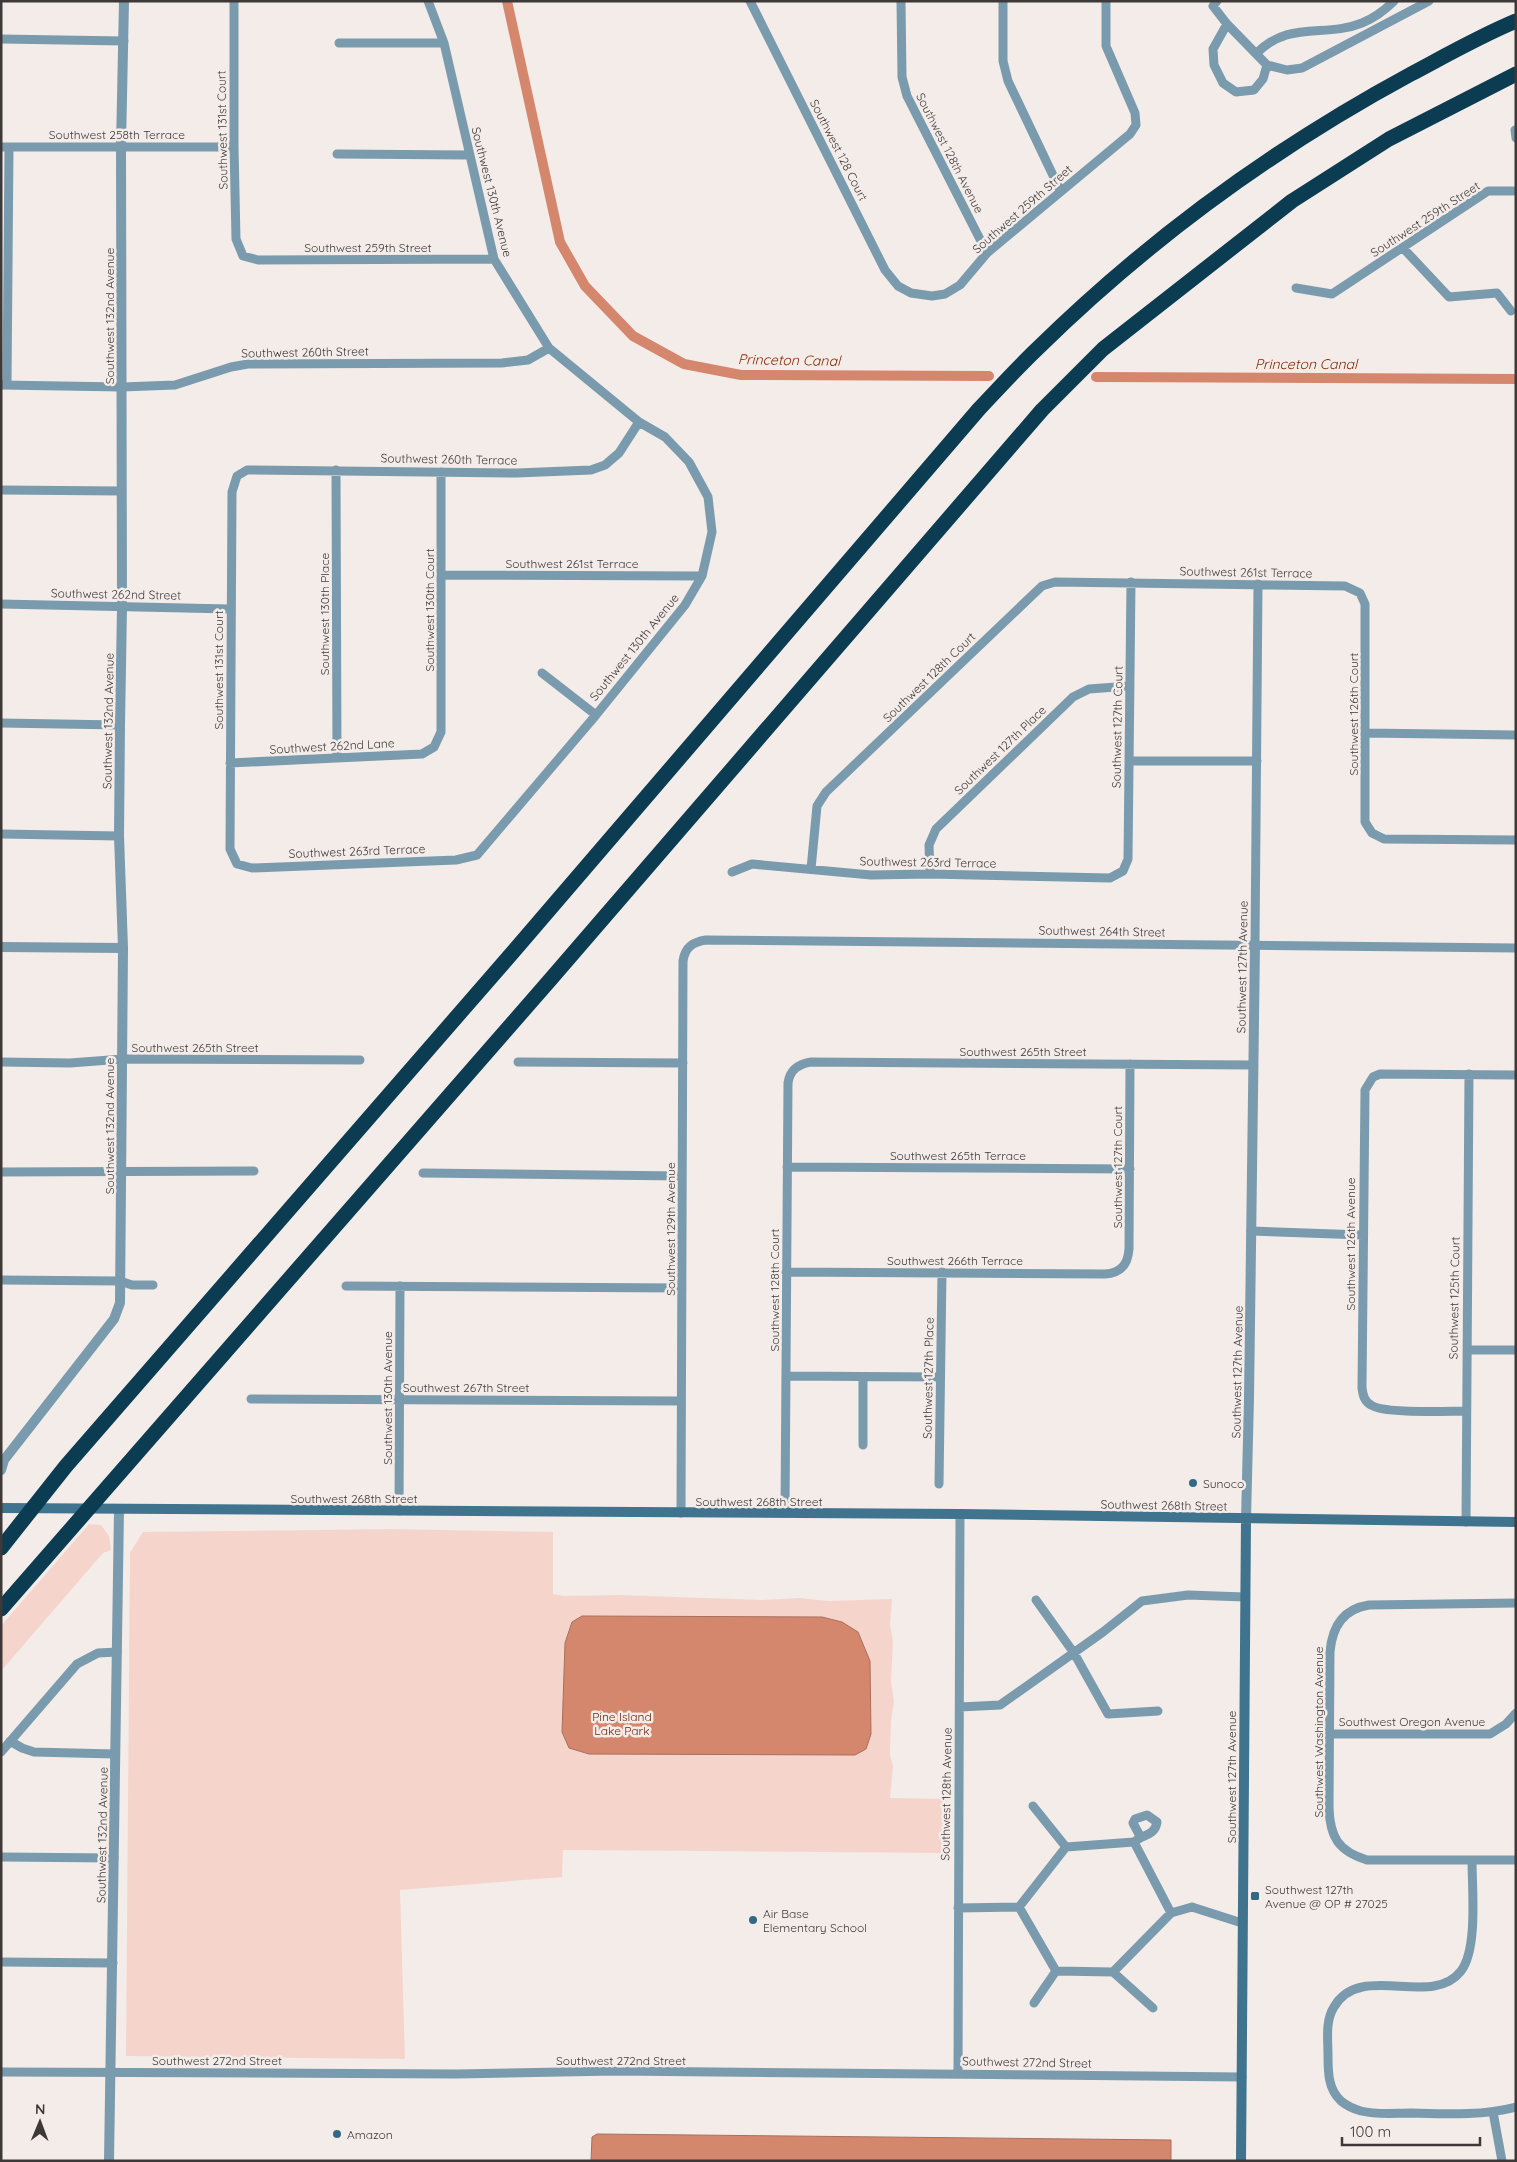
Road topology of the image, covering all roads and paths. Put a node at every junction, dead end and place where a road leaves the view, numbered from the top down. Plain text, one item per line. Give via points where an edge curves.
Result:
1 (124, 1) edge
2 (234, 1) edge
3 (428, 1) edge
4 (750, 1) edge
5 (901, 1) edge
6 (1003, 1) edge
7 (1106, 1) edge
8 (1394, 1) edge
9 (1429, 1) edge
10 (1215, 4) edge
11 (1516, 21) edge
12 (1227, 24) junction
13 (1, 39) edge
14 (124, 41) junction
15 (339, 43) dead end
16 (444, 43) junction
17 (1256, 54) junction
18 (1266, 65) junction
19 (1516, 74) edge
20 (122, 146) junction
21 (5, 147) edge
22 (234, 147) junction
23 (337, 154) dead end
24 (469, 155) junction
25 (1060, 190) junction
26 (1516, 191) edge
27 (1403, 248) junction
28 (987, 253) junction
29 (243, 256) joint
30 (494, 259) junction
31 (1296, 288) dead end
32 (919, 296) joint
33 (1511, 311) dead end
34 (549, 348) junction
35 (4, 385) edge
36 (122, 387) junction
37 (639, 422) junction
38 (336, 470) junction
39 (441, 472) junction
40 (237, 476) joint
41 (1, 490) edge
42 (121, 491) junction
43 (442, 575) junction
44 (702, 576) junction
45 (1131, 582) junction
46 (1258, 584) junction
47 (1360, 593) joint
48 (1, 604) edge
49 (122, 607) junction
50 (230, 609) junction
51 (542, 673) dead end
52 (1130, 686) junction
53 (596, 714) junction
54 (1, 723) edge
55 (120, 725) junction
56 (1365, 732) junction
57 (1516, 735) edge
58 (434, 747) joint
59 (337, 758) junction
60 (1129, 761) junction
61 (1257, 761) junction
62 (230, 763) junction
63 (1, 834) edge
64 (119, 836) junction
65 (1516, 840) edge
66 (477, 855) joint
67 (237, 864) joint
68 (810, 869) junction
69 (1123, 871) joint
70 (732, 872) dead end
71 (930, 874) junction
72 (1255, 944) junction
73 (689, 946) joint
74 (1, 947) edge
75 (122, 948) junction
76 (1516, 948) edge
77 (122, 1059) junction
78 (360, 1060) dead end
79 (1, 1062) edge
80 (518, 1062) dead end
81 (683, 1063) junction
82 (1130, 1064) junction
83 (1253, 1065) junction
84 (794, 1069) joint
85 (1469, 1074) junction
86 (1516, 1075) edge
87 (787, 1166) junction
88 (1130, 1169) junction
89 (254, 1171) dead end
90 (1, 1172) edge
91 (122, 1172) junction
92 (423, 1174) dead end
93 (682, 1176) junction
94 (1251, 1231) junction
95 (1363, 1234) junction
96 (1122, 1268) joint
97 (786, 1272) junction
98 (942, 1272) junction
99 (1, 1280) edge
100 (120, 1282) junction
101 (153, 1285) dead end
102 (346, 1286) dead end
103 (400, 1286) junction
104 (682, 1288) junction
105 (1466, 1350) junction
106 (1516, 1350) edge
107 (786, 1376) junction
108 (863, 1377) junction
109 (940, 1377) junction
110 (251, 1398) dead end
111 (399, 1400) junction
112 (681, 1401) junction
113 (1465, 1411) junction
114 (863, 1445) dead end
115 (1, 1470) edge
116 (939, 1484) dead end
117 (1, 1508) edge
118 (118, 1510) junction
119 (398, 1511) junction
120 (681, 1513) junction
121 (785, 1513) junction
122 (960, 1514) junction
123 (1246, 1519) junction
124 (1466, 1522) junction
125 (1516, 1522) edge
126 (1, 1548) edge
127 (1245, 1596) junction
128 (1036, 1600) dead end
129 (1516, 1603) edge
130 (1, 1609) edge
131 (117, 1652) junction
132 (1074, 1653) junction
133 (960, 1707) junction
134 (1158, 1711) dead end
135 (1516, 1713) edge
136 (1330, 1734) junction
137 (10, 1741) junction
138 (1, 1752) edge
139 (115, 1754) junction
140 (1033, 1806) dead end
141 (1066, 1847) junction
142 (1, 1858) edge
143 (114, 1858) junction
144 (1472, 1860) junction
145 (1516, 1860) edge
146 (1019, 1906) junction
147 (958, 1908) junction
148 (1171, 1913) junction
149 (1242, 1923) junction
150 (1, 1962) edge
151 (113, 1963) junction
152 (1056, 1971) junction
153 (1113, 1972) junction
154 (1034, 2002) dead end
155 (1154, 2008) dead end
156 (1, 2072) edge
157 (110, 2072) junction
158 (958, 2074) junction
159 (1242, 2077) junction
160 (1516, 2107) edge
161 (1493, 2112) junction
162 (110, 2161) edge
163 (1241, 2161) edge
164 (1502, 2161) edge

1 - 14 street, Southwest 132nd Avenue
2 - 22 street, Southwest 131st Court
3 - 16 street, Southwest 130th Avenue
4 - 32 street, Southwest 128 Court via 885,270 898,286
5 - 28 street, Southwest 128th Avenue via 902,77 907,96
6 - 25 street via 1003,61 1008,81
7 - 25 street, Southwest 259th Street via 1106,46 1135,113 1136,125 1130,134
8 - 17 street via 1361,24 1286,34 1273,39
9 - 18 street via 1302,68 1287,70
10 - 12 street
11 - 126 highway via 1381,90 1252,171 1129,265 1037,349 979,409 66,1466
12 - 17 street
12 - 18 street via 1213,48 1214,65 1223,83 1236,92 1254,90 1263,80
13 - 14 street
14 - 20 street, Southwest 132nd Avenue
15 - 16 street
16 - 24 street, Southwest 130th Avenue
17 - 18 street
19 - 130 highway via 1390,139 1292,201 1103,349 1042,410
20 - 21 street, Southwest 258th Terrace
20 - 22 street, Southwest 258th Terrace
20 - 36 street, Southwest 132nd Avenue
21 - 35 street
22 - 29 street, Southwest 131st Court via 236,239
23 - 24 street
24 - 30 street, Southwest 130th Avenue
25 - 28 street, Southwest 259th Street
26 - 27 street, Southwest 259th Street via 1488,191
27 - 31 street, Southwest 259th Street via 1332,294
27 - 33 street via 1448,297 1497,294
28 - 32 street, Southwest 259th Street via 960,285 945,294
29 - 30 street, Southwest 259th Street via 258,260
30 - 34 street, Southwest 130th Avenue
34 - 36 street, Southwest 260th Street via 528,360 502,362 248,364 175,385
34 - 37 street, Southwest 130th Avenue
35 - 36 street, Southwest 260th Street
36 - 42 street, Southwest 132nd Avenue
37 - 39 street, Southwest 260th Terrace via 619,453 605,465 591,470
37 - 44 street, Southwest 130th Avenue via 666,437 689,462 708,497 712,532
38 - 39 street, Southwest 260th Terrace
38 - 40 street, Southwest 260th Terrace via 247,470
38 - 59 street, Southwest 130th Place
39 - 43 street, Southwest 130th Court
40 - 50 street, Southwest 131st Court via 232,492
41 - 42 street
42 - 49 street, Southwest 132nd Avenue
43 - 44 street, Southwest 261st Terrace
43 - 58 street, Southwest 130th Court via 441,732
44 - 53 street, Southwest 130th Avenue via 685,605
45 - 46 street, Southwest 261st Terrace
45 - 52 street, Southwest 127th Court
45 - 68 street, Southwest 128th Court via 1055,582 1042,586 826,792 817,806
46 - 47 street, Southwest 261st Terrace via 1345,586
46 - 61 street, Southwest 127th Avenue
47 - 56 street, Southwest 126th Court via 1365,604
48 - 49 street, Southwest 262nd Street
49 - 50 street, Southwest 262nd Street
49 - 55 street, Southwest 132nd Avenue
50 - 62 street, Southwest 131st Court
51 - 53 street
52 - 60 street, Southwest 127th Court
52 - 71 street, Southwest 127th Place via 1089,689 1073,697 936,829 928,845
53 - 66 street, Southwest 130th Avenue
54 - 55 street
55 - 64 street, Southwest 132nd Avenue
56 - 57 street
56 - 65 street, Southwest 126th Court via 1365,822 1372,833 1384,839
58 - 59 street, Southwest 262nd Lane via 422,754
59 - 62 street, Southwest 262nd Lane
60 - 61 street
60 - 69 street, Southwest 127th Court via 1128,859
61 - 72 street, Southwest 127th Avenue
62 - 67 street, Southwest 131st Court via 230,849
63 - 64 street
64 - 75 street, Southwest 132nd Avenue
66 - 67 street, Southwest 263rd Terrace via 456,860 252,868
68 - 70 street, Southwest 263rd Terrace via 752,864
68 - 71 street, Southwest 263rd Terrace via 871,875
69 - 71 street, Southwest 263rd Terrace via 1110,878
72 - 73 street, Southwest 264th Street via 706,940
72 - 76 street, Southwest 264th Street
72 - 83 street, Southwest 127th Avenue
73 - 81 street, Southwest 129th Avenue via 683,961
74 - 75 street
75 - 77 street, Southwest 132nd Avenue
77 - 78 street, Southwest 265th Street
77 - 79 street, Southwest 265th Street
77 - 91 street, Southwest 132nd Avenue
80 - 81 street
81 - 93 street, Southwest 129th Avenue
82 - 83 street, Southwest 265th Street
82 - 84 street, Southwest 265th Street via 811,1062
82 - 88 street, Southwest 127th Court
83 - 94 street, Southwest 127th Avenue
84 - 87 street, Southwest 128th Court via 788,1083
85 - 86 street
85 - 95 street, Southwest 126th Avenue via 1380,1074 1368,1084 1364,1099
85 - 105 street, Southwest 125th Court
87 - 88 street, Southwest 265th Terrace
87 - 97 street, Southwest 128th Court
88 - 96 street, Southwest 127th Court via 1129,1249
89 - 91 street
90 - 91 street
91 - 100 street, Southwest 132nd Avenue
92 - 93 street
93 - 104 street, Southwest 129th Avenue
94 - 95 street
94 - 123 street, Southwest 127th Avenue
95 - 113 street, Southwest 126th Avenue via 1364,1398 1383,1410
96 - 98 street, Southwest 266th Terrace via 1112,1274
97 - 98 street, Southwest 266th Terrace
97 - 107 street, Southwest 128th Court
98 - 109 street, Southwest 127th Place
99 - 100 street
100 - 101 street
100 - 115 street, Southwest 132nd Avenue via 120,1303 114,1319 4,1460
102 - 103 street
103 - 104 street
103 - 111 street, Southwest 130th Avenue
104 - 112 street, Southwest 129th Avenue
105 - 106 street
105 - 113 street, Southwest 125th Court
107 - 108 street
107 - 121 street, Southwest 128th Court
108 - 109 street
108 - 114 street
109 - 116 street, Southwest 127th Place
110 - 111 street, Southwest 267th Street
111 - 112 street, Southwest 267th Street
111 - 119 street, Southwest 130th Avenue
112 - 120 street, Southwest 129th Avenue
113 - 124 street, Southwest 125th Court
117 - 118 main road, Southwest 268th Street
118 - 119 main road, Southwest 268th Street
118 - 131 street, Southwest 132nd Avenue
119 - 120 main road, Southwest 268th Street
120 - 121 main road, Southwest 268th Street
121 - 122 main road, Southwest 268th Street
122 - 123 main road, Southwest 268th Street
122 - 133 street, Southwest 128th Avenue
123 - 124 main road, Southwest 268th Street
123 - 127 main road, Southwest 127th Avenue
124 - 125 main road, Southwest 268th Street
127 - 132 street via 1188,1595 1142,1601
127 - 149 main road, Southwest 127th Avenue
128 - 132 street
129 - 136 street, Southwest Washington Avenue via 1369,1604 1345,1614 1333,1631 1331,1642
131 - 137 street via 98,1653 80,1661
131 - 139 street, Southwest 132nd Avenue
132 - 133 street via 1000,1705
132 - 134 street via 1108,1714
133 - 147 street, Southwest 128th Avenue
135 - 136 street, Southwest Oregon Avenue via 1490,1734
136 - 144 street, Southwest Washington Avenue via 1330,1820 1342,1848 1357,1857 1376,1860
137 - 138 street
137 - 139 street via 27,1750 43,1753
139 - 143 street, Southwest 132nd Avenue
140 - 141 street
141 - 146 street
141 - 148 street via 1137,1839
142 - 143 street
143 - 151 street, Southwest 132nd Avenue
144 - 145 street, Southwest Washington Avenue
144 - 161 street via 1471,1947 1466,1964 1452,1981 1440,1985 1375,1986 1347,1992 1329,2017 1328,2077 1341,2101 1363,2111
146 - 147 street
146 - 152 street
147 - 158 street, Southwest 128th Avenue
148 - 149 street via 1192,1907
148 - 153 street
149 - 159 main road, Southwest 127th Avenue
150 - 151 street
151 - 157 street, Southwest 132nd Avenue
152 - 153 street
152 - 154 street
153 - 155 street
156 - 157 street, Southwest 272nd Street
157 - 158 street, Southwest 272nd Street
157 - 162 street, Southwest 132nd Avenue
158 - 159 street, Southwest 272nd Street
159 - 163 main road, Southwest 127th Avenue
160 - 161 street
161 - 164 street

